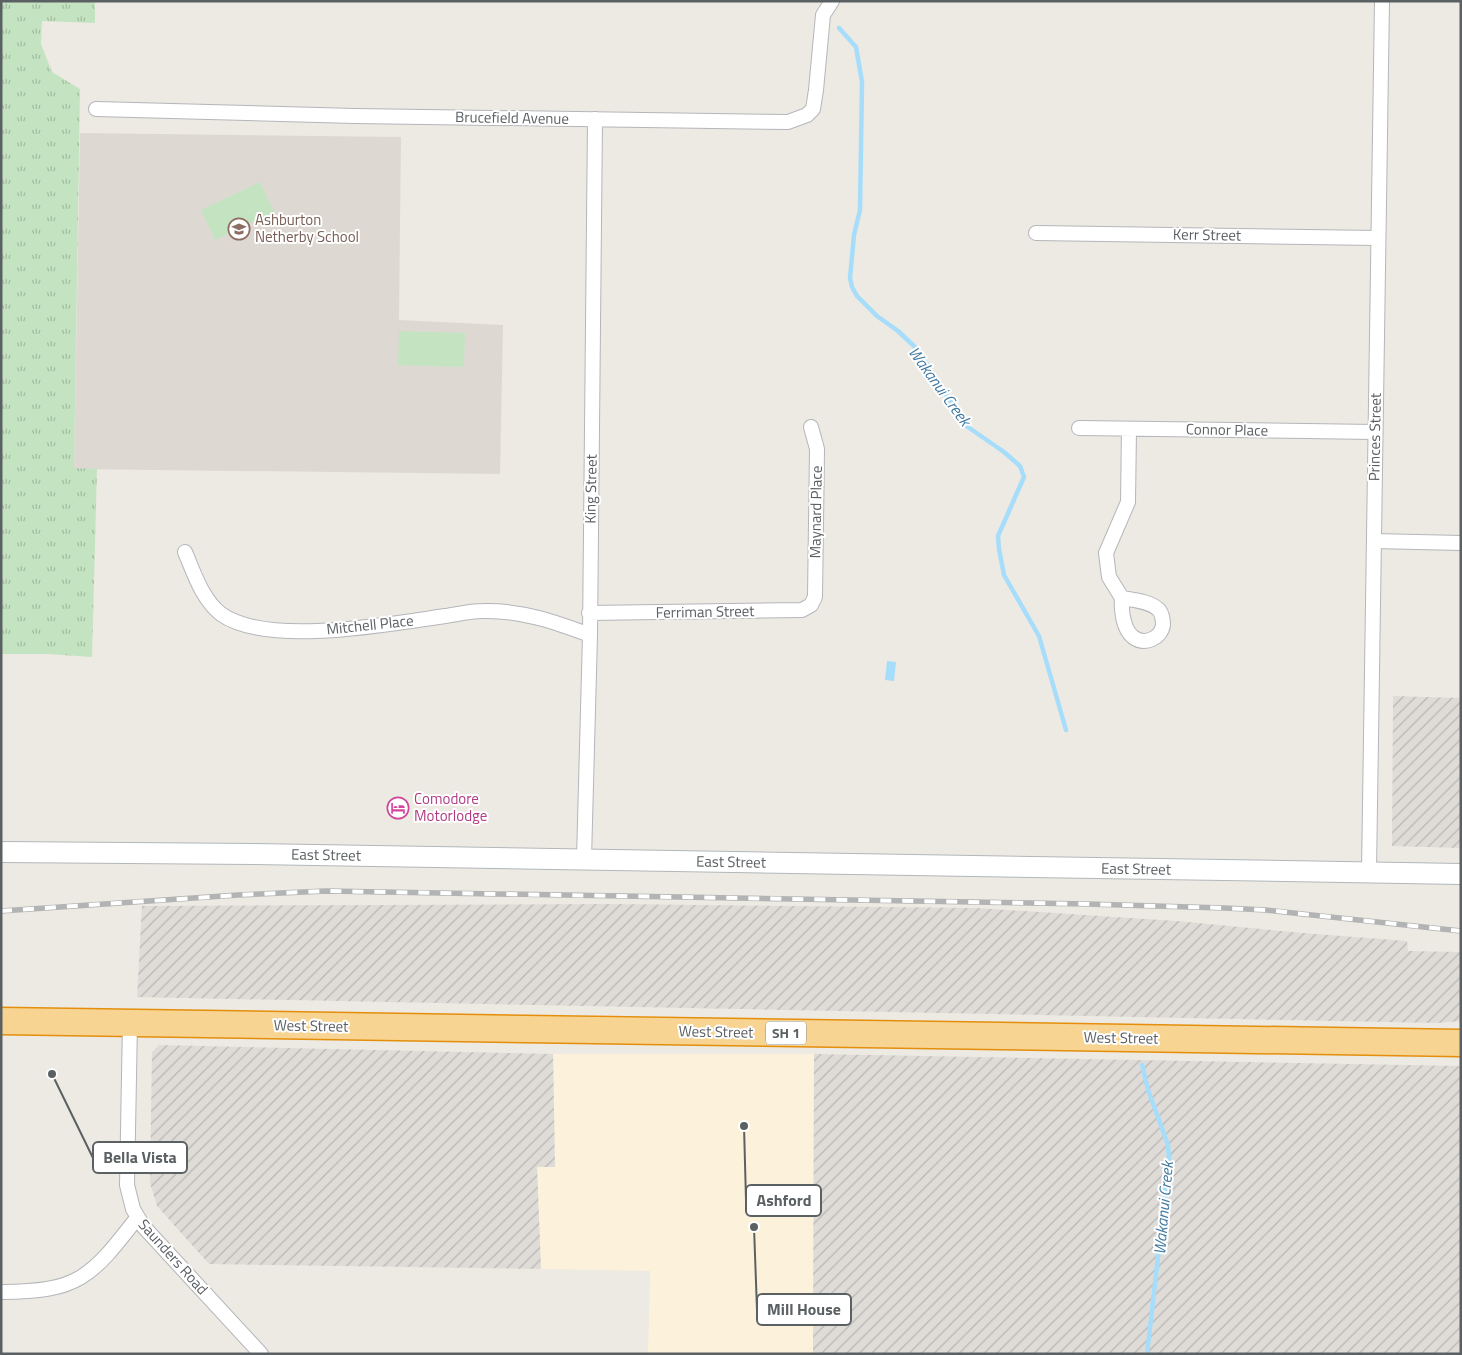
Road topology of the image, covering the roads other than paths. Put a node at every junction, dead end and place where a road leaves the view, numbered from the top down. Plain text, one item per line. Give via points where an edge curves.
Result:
1 (832, 1) edge
2 (1382, 1) edge
3 (96, 109) dead end
4 (595, 119) junction
5 (1036, 233) dead end
6 (1378, 238) junction
7 (811, 427) dead end
8 (1079, 428) dead end
9 (1129, 429) junction
10 (1375, 432) junction
11 (1374, 541) junction
12 (1461, 542) edge
13 (185, 552) dead end
14 (815, 597) joint
15 (1122, 598) dead end
16 (589, 613) junction
17 (590, 635) junction
18 (1, 852) edge
19 (584, 859) junction
20 (1369, 872) junction
21 (1461, 874) edge
22 (1, 1021) edge
23 (130, 1022) junction
24 (1461, 1043) edge
25 (137, 1218) junction
26 (1, 1292) edge
27 (261, 1354) edge

1 - 4 street, Brucefield Avenue via 823,15 813,109 807,116 788,122
2 - 6 street, Princes Street
3 - 4 street, Brucefield Avenue
4 - 16 street, King Street
5 - 6 street, Kerr Street
6 - 10 street, Princes Street
7 - 14 street, Maynard Place via 817,449
8 - 9 street, Connor Place
9 - 10 street, Connor Place
9 - 15 street via 1128,502 1106,552 1108,577
10 - 11 street, Princes Street
11 - 12 street
11 - 20 street, Princes Street
13 - 17 street, Mitchell Place via 202,590 220,613 257,629 328,630 509,611 535,616
14 - 16 street, Ferriman Street via 811,605 802,610
16 - 17 street, King Street
17 - 19 street, King Street
18 - 19 main road, East Street
19 - 20 main road, East Street
20 - 21 main road, East Street
22 - 23 highway, West Street / SH 1
23 - 24 highway, West Street / SH 1
23 - 25 street, Saunders Road via 127,1185
25 - 26 street via 107,1256 90,1272 67,1285
25 - 27 street, Saunders Road

